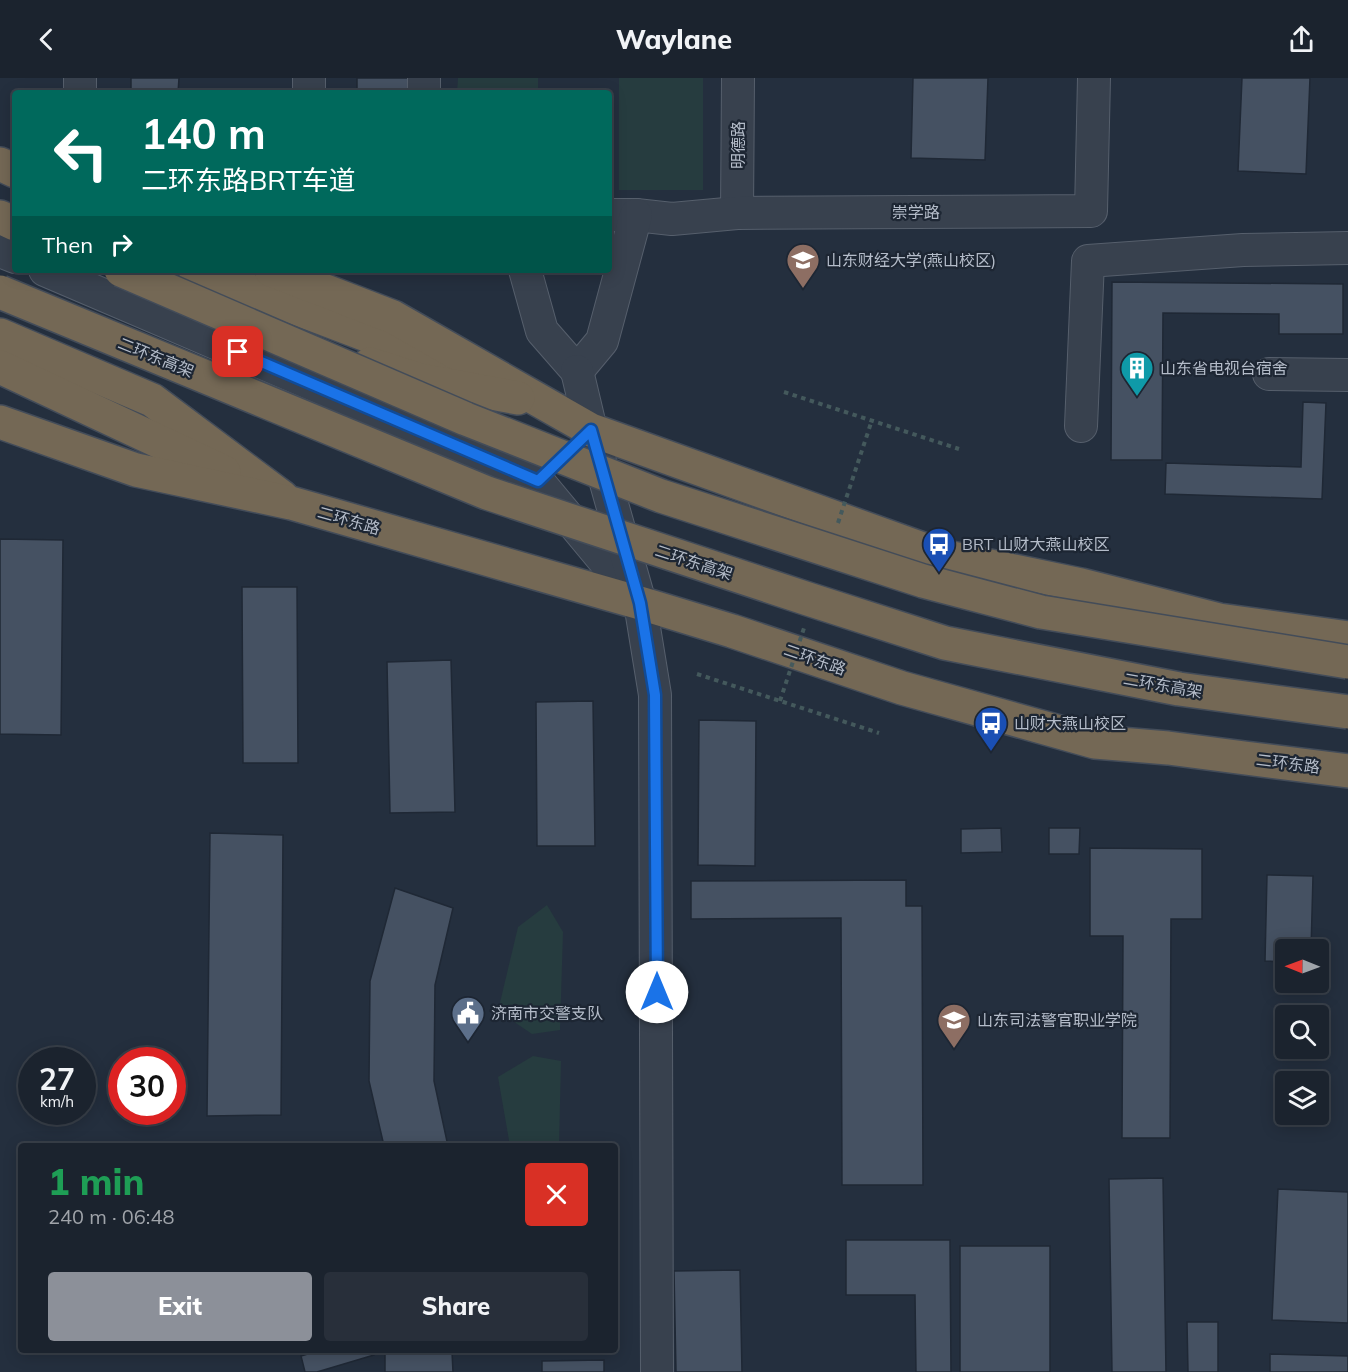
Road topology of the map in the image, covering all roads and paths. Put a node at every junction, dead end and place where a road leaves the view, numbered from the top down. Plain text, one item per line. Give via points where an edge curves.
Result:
1 (738, 78) edge
2 (1094, 78) edge
3 (737, 213) junction
4 (622, 215) edge
5 (1348, 248) edge
6 (52, 273) edge
7 (128, 273) edge
8 (137, 273) edge
9 (203, 273) edge
10 (279, 273) edge
11 (526, 273) edge
12 (0, 292) edge
13 (0, 335) edge
14 (0, 367) edge
15 (577, 371) junction
16 (1269, 374) dead end
17 (1348, 375) edge
18 (784, 392) dead end
19 (543, 403) junction
20 (0, 422) edge
21 (1081, 426) dead end
22 (591, 430) junction
23 (959, 449) dead end
24 (538, 481) junction
25 (291, 503) junction
26 (640, 603) junction
27 (1348, 638) edge
28 (1348, 662) edge
29 (697, 674) dead end
30 (1348, 712) edge
31 (879, 733) dead end
32 (1348, 771) edge
33 (657, 1372) edge

1 - 3 street, 明德路
2 - 3 street, 崇学路 via 1091,211
3 - 4 street, 崇学路 via 672,219
4 - 15 street via 602,341
5 - 21 street via 1243,250 1088,261
6 - 24 street
7 - 28 highway, bridge via 466,419 661,496 923,581 1041,612
8 - 19 highway via 307,343 420,380
9 - 19 highway
10 - 19 highway via 393,317
11 - 15 street via 542,331
12 - 30 highway, 二环东高架, bridge via 487,493 945,643 1179,689
13 - 25 highway, 二环东路 via 152,400
14 - 25 highway
15 - 22 street
16 - 17 street
18 - 23 path
19 - 22 highway
20 - 25 highway, 二环东路 via 136,470
22 - 24 street
22 - 26 street
22 - 27 highway via 942,556 1081,585 1219,620
24 - 26 street
25 - 26 highway, 二环东路
26 - 32 highway, 二环东路 via 902,688 1095,742
26 - 33 street via 655,695
29 - 31 path

